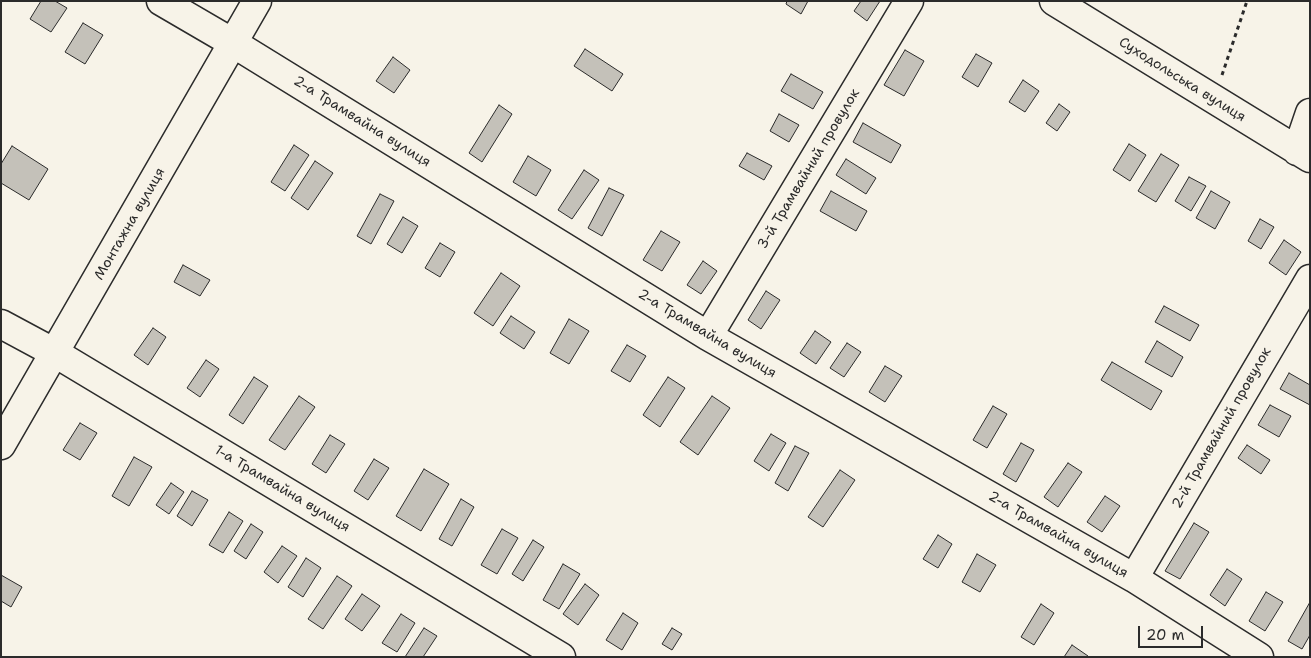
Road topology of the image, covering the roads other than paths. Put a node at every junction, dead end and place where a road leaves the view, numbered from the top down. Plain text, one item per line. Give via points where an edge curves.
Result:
1 (161, 1) edge
2 (257, 1) edge
3 (909, 1) edge
4 (1054, 1) edge
5 (233, 43) junction
6 (1310, 113) edge
7 (1303, 154) edge
8 (1310, 279) edge
9 (1, 324) edge
10 (708, 336) junction
11 (55, 353) junction
12 (1, 445) edge
13 (1134, 578) junction
14 (561, 657) edge
15 (1259, 657) edge

1 - 5 street, 2-а Трамвайна вулиця
2 - 5 street, Монтажна вулиця
3 - 10 street, 3-й Трамвайний провулок
4 - 7 street, Суходольська вулиця
5 - 10 street, 2-а Трамвайна вулиця
5 - 11 street, Монтажна вулиця
6 - 7 street
8 - 13 street, 2-й Трамвайний провулок
9 - 11 street, 1-а Трамвайна вулиця
10 - 13 street, 2-а Трамвайна вулиця
11 - 12 street, Монтажна вулиця
11 - 14 street, 1-а Трамвайна вулиця
13 - 15 street, 2-а Трамвайна вулиця

